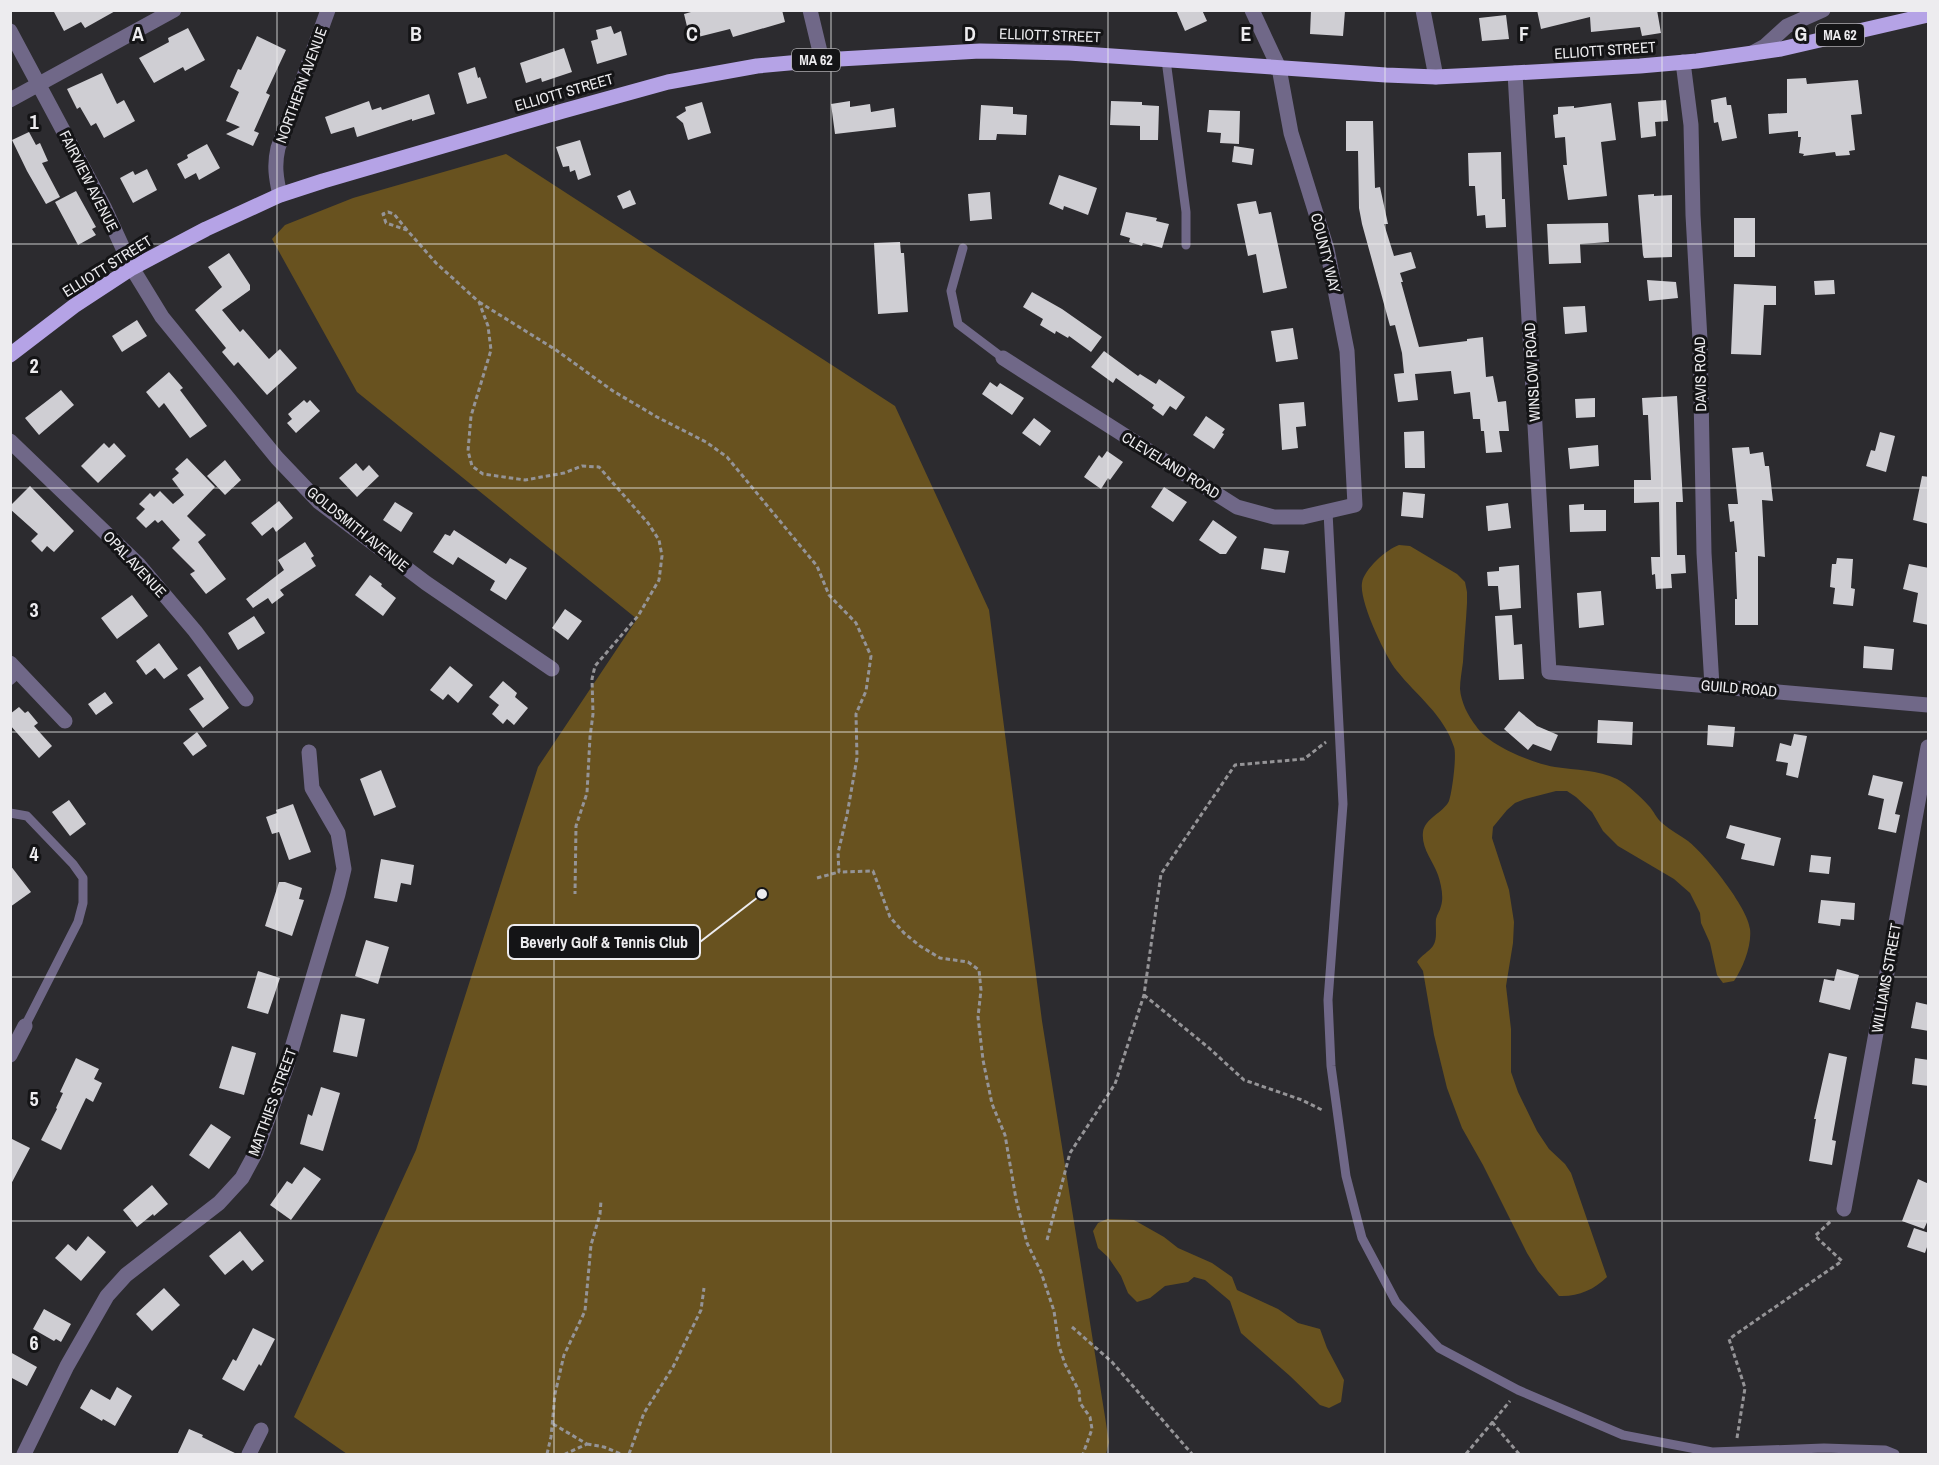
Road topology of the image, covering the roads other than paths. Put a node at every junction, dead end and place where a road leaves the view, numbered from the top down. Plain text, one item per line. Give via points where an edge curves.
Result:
1 (174, 10) edge
2 (328, 10) edge
3 (810, 10) edge
4 (1252, 10) edge
5 (1423, 10) edge
6 (1823, 10) edge
7 (1929, 15) edge
8 (10, 31) edge
9 (1750, 54) junction
10 (822, 60) junction
11 (1166, 60) junction
12 (1683, 62) junction
13 (1279, 68) junction
14 (1515, 73) junction
15 (1436, 77) junction
16 (39, 84) junction
17 (10, 100) edge
18 (280, 195) junction
19 (1186, 245) dead end
20 (963, 248) dead end
21 (132, 268) junction
22 (12, 351) edge
23 (1003, 358) joint
24 (10, 441) edge
25 (1355, 505) joint
26 (1328, 512) junction
27 (552, 669) dead end
28 (13, 672) edge
29 (1550, 672) joint
30 (1712, 686) junction
31 (246, 699) dead end
32 (1929, 705) edge
33 (65, 721) dead end
34 (1929, 747) edge
35 (309, 752) dead end
36 (10, 813) edge
37 (25, 1026) joint
38 (10, 1055) edge
39 (1844, 1209) road end
40 (261, 1430) dead end
41 (24, 1455) edge
42 (249, 1455) edge
43 (1895, 1455) edge

1 - 16 street
2 - 18 street, NORTHERN AVENUE via 278,148 275,161
3 - 10 street
4 - 13 street, COUNTY WAY
5 - 15 street
6 - 9 street via 1787,26
7 - 9 main road, ELLIOTT STREET / MA 62
8 - 16 street, FAIRVIEW AVENUE
9 - 12 main road, ELLIOTT STREET / MA 62
10 - 11 main road, ELLIOTT STREET / MA 62 via 980,51
10 - 18 main road, ELLIOTT STREET / MA 62 via 758,66 668,82
11 - 13 main road, ELLIOTT STREET / MA 62
11 - 19 lane via 1186,212
12 - 14 main road, ELLIOTT STREET / MA 62
12 - 30 street, DAVIS ROAD via 1691,125
13 - 15 main road, ELLIOTT STREET / MA 62
13 - 25 street, COUNTY WAY via 1291,133 1327,249 1347,351
14 - 15 main road, ELLIOTT STREET / MA 62
14 - 29 street, WINSLOW ROAD
16 - 17 street
16 - 21 street, FAIRVIEW AVENUE
18 - 21 main road, ELLIOTT STREET / MA 62
20 - 23 lane via 951,291 958,324
21 - 22 main road, ELLIOTT STREET / MA 62
21 - 27 street, GOLDSMITH AVENUE via 169,326 277,458 319,502 426,583
23 - 26 street, CLEVELAND ROAD via 1237,507 1274,517
24 - 31 street, OPAL AVENUE via 139,565
25 - 26 street, CLEVELAND ROAD
26 - 43 lane via 1343,804 1328,1000 1331,1066 1346,1176 1362,1238 1396,1302 1439,1348 1518,1390 1623,1436 1712,1452 1824,1449 1885,1450
28 - 33 street
29 - 30 street, GUILD ROAD
30 - 32 street, GUILD ROAD
34 - 39 street, WILLIAMS STREET
35 - 41 street, MATTHIES STREET via 312,788 338,833 344,869 286,1068 256,1152 242,1178 219,1203 126,1275 108,1296 67,1365
36 - 37 lane via 27,816 83,878 78,922
37 - 38 street
40 - 42 street

